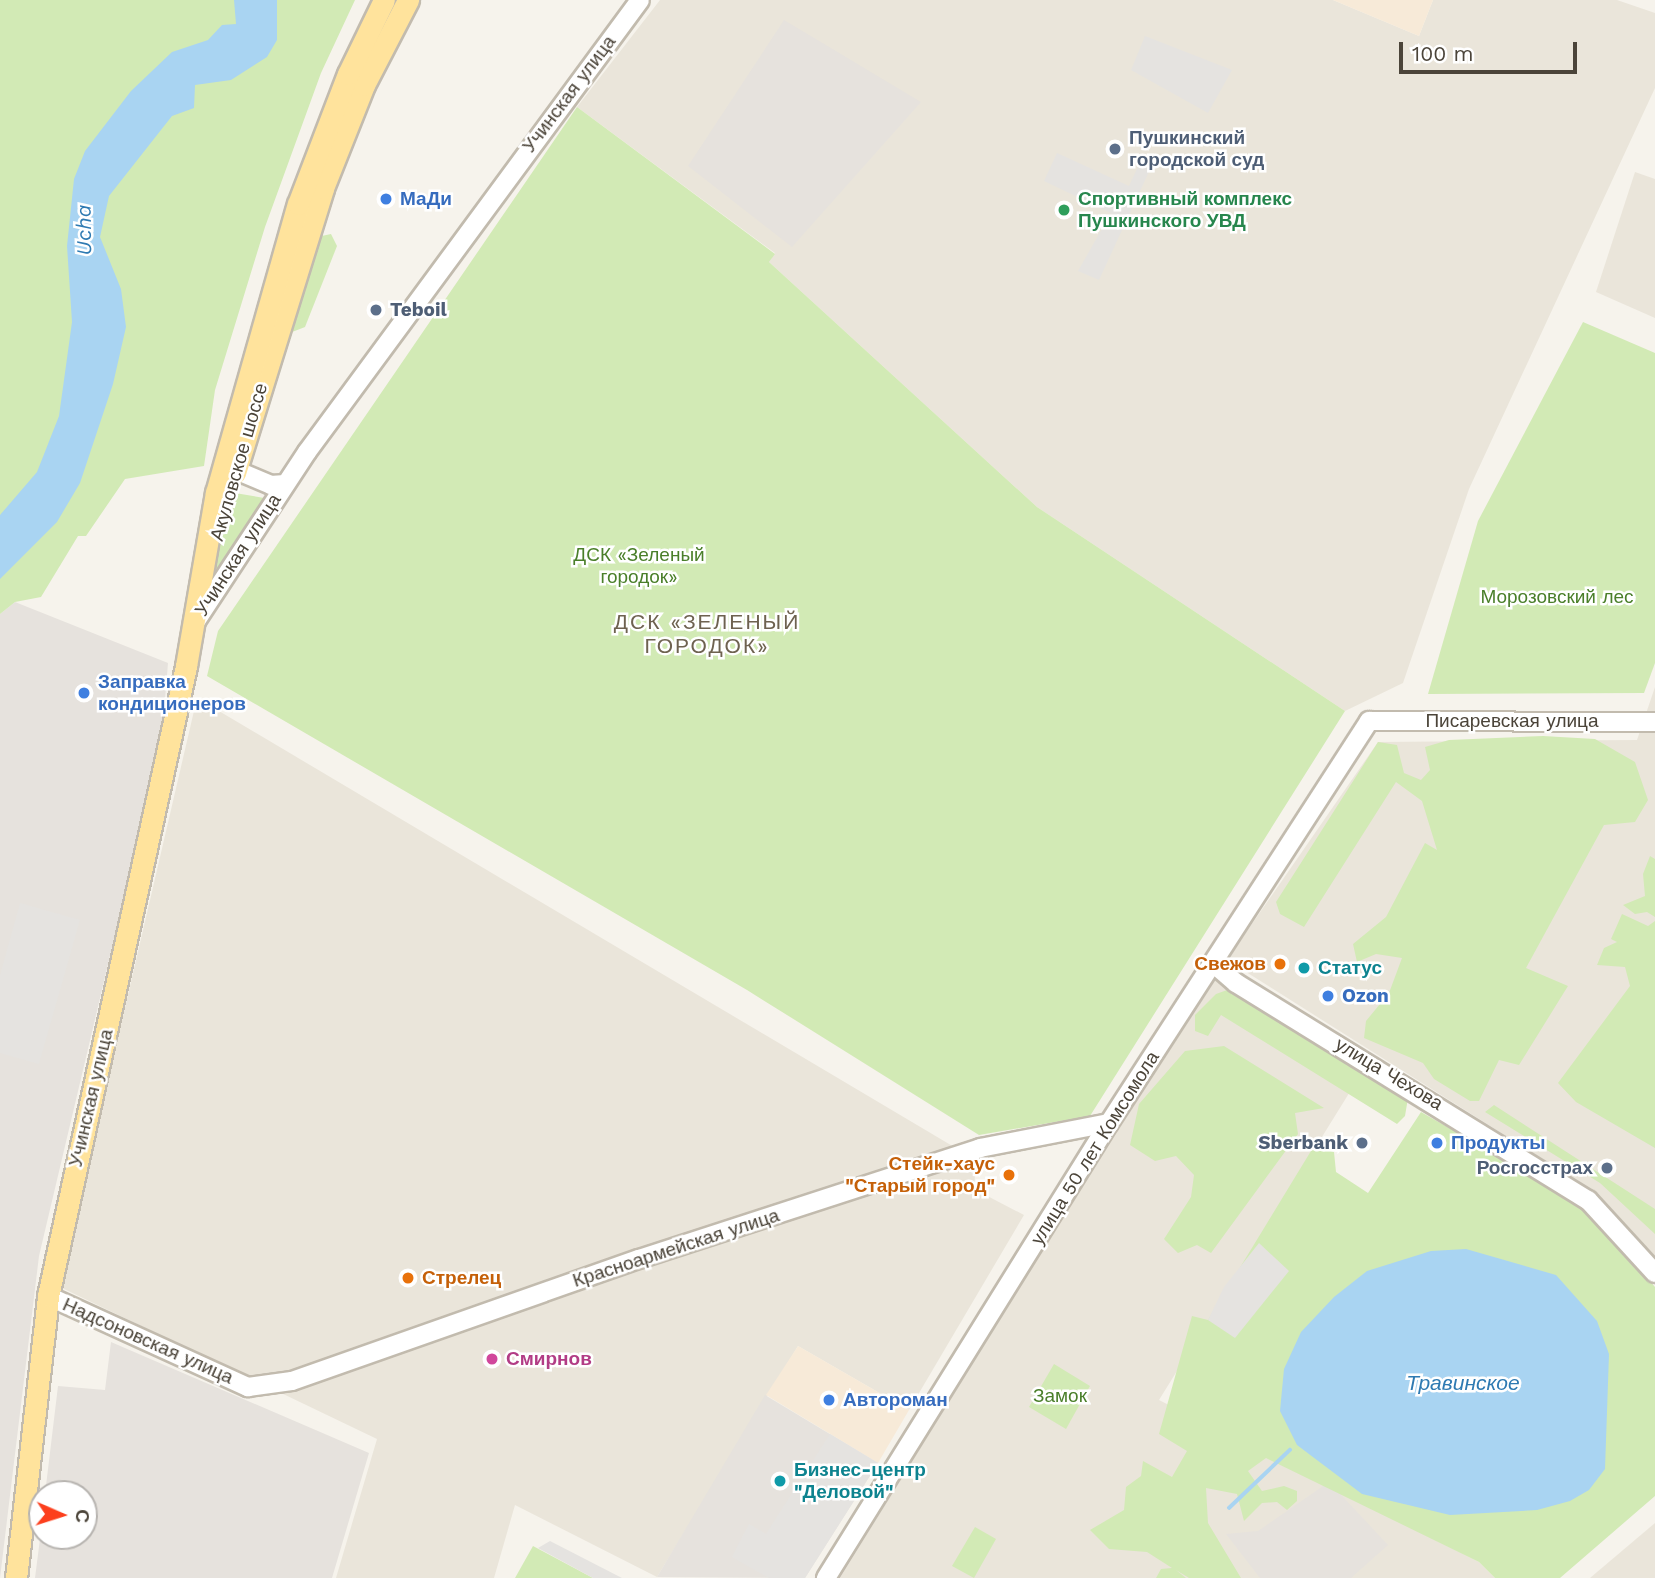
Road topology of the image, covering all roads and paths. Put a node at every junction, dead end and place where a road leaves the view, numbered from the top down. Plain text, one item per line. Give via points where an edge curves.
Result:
1 (384, 0) edge
2 (408, 0) edge
3 (640, 0) edge
4 (230, 467) junction
5 (285, 484) junction
6 (192, 626) junction
7 (1369, 721) joint
8 (1655, 722) edge
9 (1213, 963) junction
10 (1109, 1123) junction
11 (1655, 1273) edge
12 (48, 1296) junction
13 (248, 1387) joint
14 (16, 1578) edge
15 (826, 1578) edge

1 - 4 main road, Акуловское шоссе via 348,74 298,204
2 - 4 main road, Акуловское шоссе via 364,85 323,188
3 - 5 street, Учинская улица via 568,92
4 - 5 street via 271,485
4 - 6 main road, Акуловское шоссе
5 - 6 street, Учинская улица
6 - 12 main road, Учинская улица
7 - 8 street, Писаревская улица
7 - 9 street, улица 50 лет Комсомола
9 - 10 street, улица 50 лет Комсомола
9 - 11 street, улица Чехова via 1236,983 1588,1200
10 - 13 street, Красноармейская улица via 980,1148 639,1259 292,1381
10 - 15 street, улица 50 лет Комсомола
12 - 13 street, Надсоновская улица
12 - 14 main road, Учинская улица

